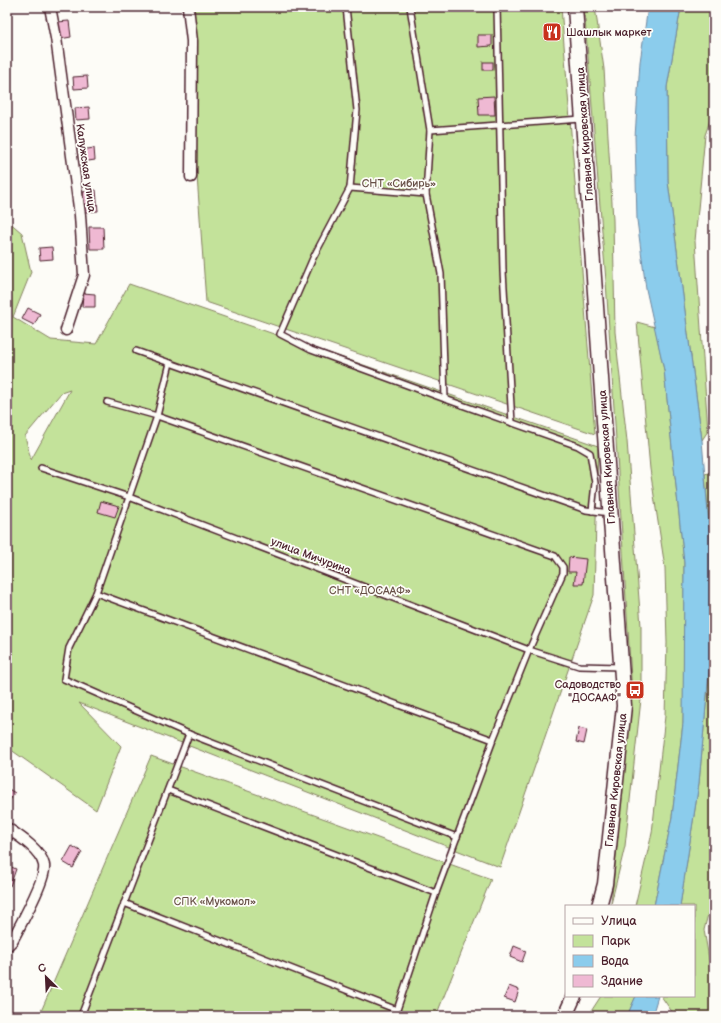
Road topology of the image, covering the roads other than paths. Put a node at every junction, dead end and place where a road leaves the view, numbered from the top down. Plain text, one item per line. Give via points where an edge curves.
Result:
1 (50, 7) edge
2 (188, 7) edge
3 (346, 7) edge
4 (410, 7) edge
5 (497, 7) edge
6 (576, 7) edge
7 (584, 119) junction
8 (499, 125) junction
9 (430, 130) junction
10 (191, 177) dead end
11 (350, 188) junction
12 (426, 194) junction
13 (66, 330) dead end
14 (136, 351) dead end
15 (170, 363) junction
16 (445, 399) junction
17 (107, 402) dead end
18 (157, 416) junction
19 (512, 423) junction
20 (41, 468) dead end
21 (129, 497) junction
22 (592, 511) junction
23 (611, 514) junction
24 (96, 593) junction
25 (529, 650) junction
26 (622, 666) junction
27 (189, 734) junction
28 (493, 740) junction
29 (168, 790) junction
30 (7, 828) edge
31 (457, 836) junction
32 (436, 893) junction
33 (124, 903) junction
34 (599, 905) edge
35 (7, 946) edge
36 (574, 997) edge
37 (397, 1010) junction
38 (81, 1016) edge
39 (395, 1016) edge
40 (565, 1016) edge

1 - 13 street, Калужская улица via 79,207 84,275
2 - 10 street via 192,41
3 - 11 lane via 357,110
4 - 9 lane
5 - 8 lane
6 - 7 main road, Главная Кировская улица
7 - 8 lane
7 - 23 main road, Главная Кировская улица
8 - 9 lane
8 - 19 lane via 503,271
9 - 12 lane
11 - 12 lane
11 - 16 lane via 313,258 280,334 311,350
12 - 16 lane via 441,274
14 - 15 lane
15 - 18 lane
15 - 22 lane
16 - 19 lane
17 - 18 lane
18 - 21 lane
18 - 25 lane via 555,556 563,567 563,573
19 - 22 lane via 578,446 590,453 596,483
20 - 21 lane, улица Мичурина
21 - 24 lane
21 - 25 lane, улица Мичурина
22 - 23 lane
23 - 26 main road, Главная Кировская улица
24 - 27 lane via 69,648 64,679
24 - 28 lane
25 - 26 lane, улица Мичурина via 579,666
25 - 28 lane
26 - 34 main road, Главная Кировская улица via 624,706 605,884
27 - 29 lane
27 - 31 lane
28 - 31 lane
29 - 32 lane
29 - 33 lane
30 - 35 street via 30,846 41,858 44,866 34,896 12,941
31 - 32 lane
32 - 37 lane
33 - 37 lane
33 - 38 lane
36 - 40 main road
37 - 39 lane

